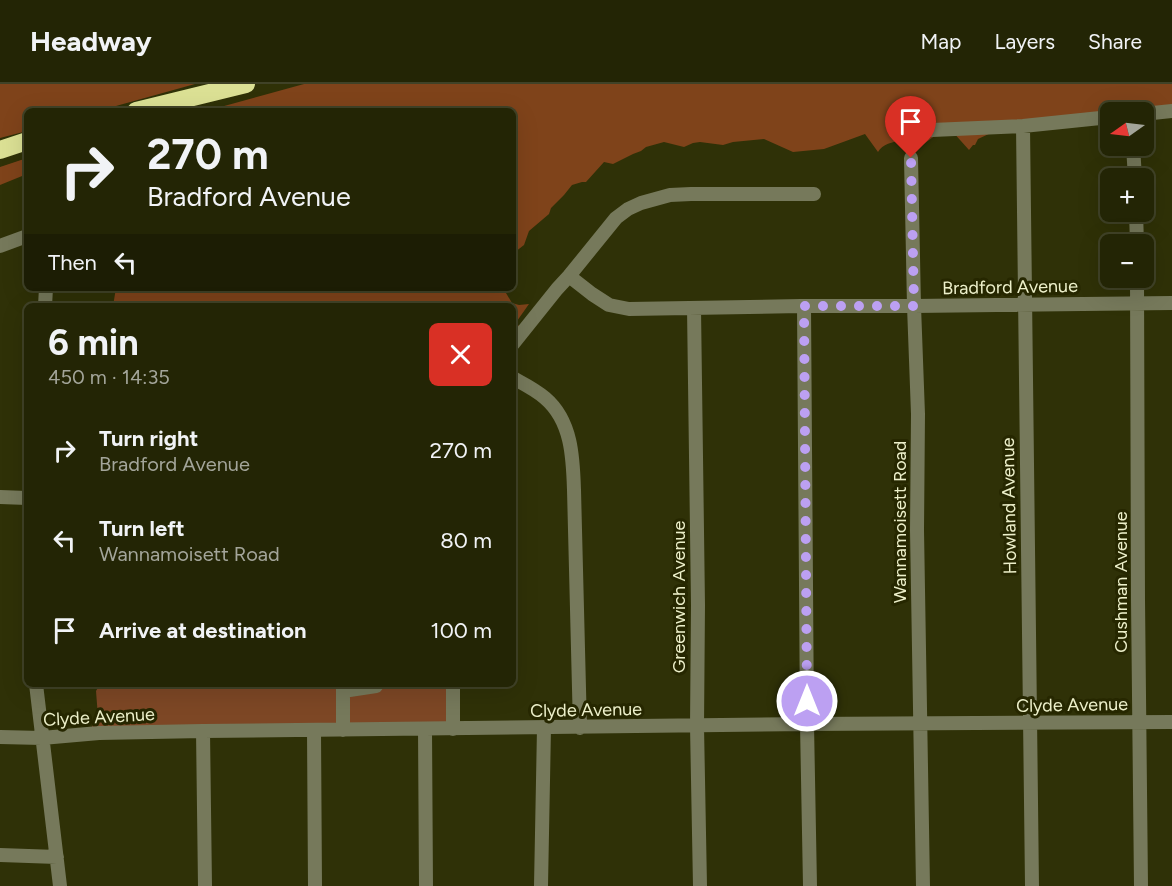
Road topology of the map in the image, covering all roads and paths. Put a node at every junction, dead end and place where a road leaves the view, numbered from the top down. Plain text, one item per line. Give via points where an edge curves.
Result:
1 (246, 84) edge
2 (148, 108) edge
3 (1172, 111) edge
4 (1154, 113) edge
5 (1100, 118) edge
6 (1023, 126) junction
7 (932, 130) dead end
8 (24, 142) edge
9 (0, 150) edge
10 (911, 158) dead end
11 (814, 194) dead end
12 (24, 237) edge
13 (0, 246) edge
14 (569, 276) junction
15 (1137, 288) edge
16 (1137, 303) junction
17 (1172, 303) edge
18 (1025, 305) junction
19 (804, 306) junction
20 (914, 306) junction
21 (694, 308) junction
22 (516, 340) edge
23 (516, 380) edge
24 (0, 497) edge
25 (24, 498) edge
26 (36, 687) edge
27 (360, 687) edge
28 (453, 687) edge
29 (343, 688) edge
30 (1141, 722) junction
31 (1172, 722) edge
32 (807, 724) junction
33 (920, 724) junction
34 (1030, 724) junction
35 (698, 726) junction
36 (544, 728) junction
37 (580, 728) junction
38 (425, 729) junction
39 (453, 729) junction
40 (343, 730) junction
41 (203, 731) junction
42 (314, 731) junction
43 (0, 737) edge
44 (42, 738) junction
45 (0, 855) edge
46 (57, 857) junction
47 (60, 886) edge
48 (205, 886) edge
49 (315, 886) edge
50 (426, 886) edge
51 (541, 886) edge
52 (700, 886) edge
53 (810, 886) edge
54 (923, 886) edge
55 (1032, 886) edge
56 (1141, 886) edge

1 - 2 highway
3 - 4 street
5 - 6 street
6 - 7 street
6 - 18 street, Howland Avenue
8 - 9 highway
10 - 20 street, Wannamoisett Road
11 - 14 street via 670,195 641,203 616,218
12 - 13 street
14 - 21 street, Bradford Avenue via 609,304 629,309
14 - 22 street
15 - 16 street, Cushman Avenue
16 - 17 street, Bradford Avenue
16 - 18 street, Bradford Avenue
16 - 30 street, Cushman Avenue
18 - 20 street, Bradford Avenue
18 - 34 street, Howland Avenue
19 - 20 street, Bradford Avenue
19 - 21 street, Bradford Avenue
19 - 32 street
20 - 33 street, Wannamoisett Road
21 - 35 street, Greenwich Avenue
23 - 37 street via 546,398 569,435 573,458
24 - 25 street
26 - 44 street
27 - 29 street
28 - 39 street
29 - 40 street
30 - 31 street, Clyde Avenue
30 - 34 street, Clyde Avenue
30 - 56 street, Cushman Avenue
32 - 33 street, Clyde Avenue
32 - 35 street, Clyde Avenue
32 - 53 street
33 - 34 street, Clyde Avenue
33 - 54 street, Wannamoisett Road
34 - 55 street, Howland Avenue
35 - 37 street, Clyde Avenue
35 - 52 street, Greenwich Avenue
36 - 37 street, Clyde Avenue
36 - 39 street, Clyde Avenue
36 - 51 street
38 - 39 street, Clyde Avenue
38 - 40 street, Clyde Avenue
38 - 50 street
40 - 42 street, Clyde Avenue
41 - 42 street, Clyde Avenue
41 - 44 street, Clyde Avenue
41 - 48 street
42 - 49 street
43 - 44 street, Clyde Avenue
44 - 46 street
45 - 46 street
46 - 47 street

